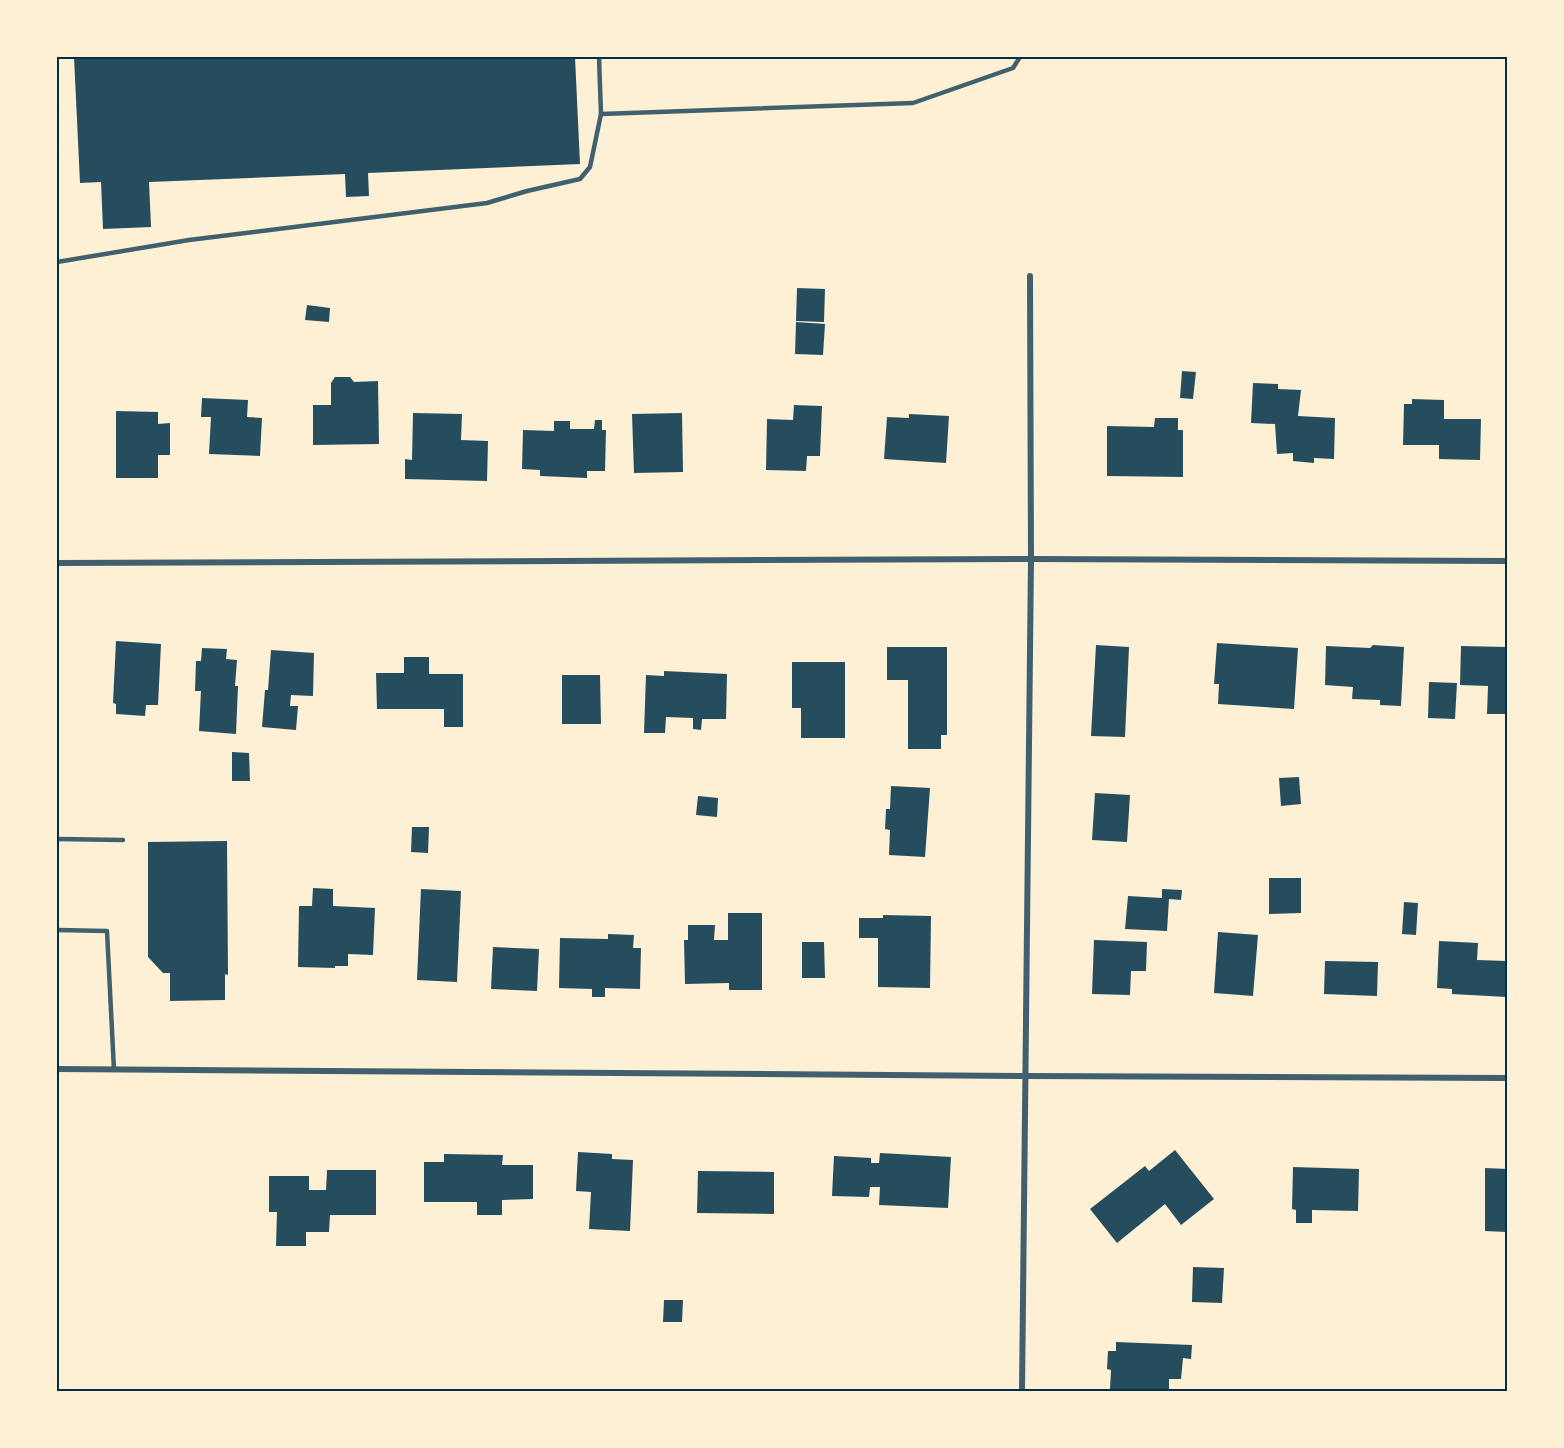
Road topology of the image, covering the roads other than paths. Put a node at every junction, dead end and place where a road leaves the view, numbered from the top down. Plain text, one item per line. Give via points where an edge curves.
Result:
1 (599, 57) edge
2 (1020, 57) edge
3 (601, 114) junction
4 (57, 262) edge
5 (1030, 276) dead end
6 (1031, 559) junction
7 (1507, 561) edge
8 (57, 563) edge
9 (57, 839) edge
10 (123, 840) dead end
11 (57, 930) edge
12 (57, 1069) edge
13 (114, 1070) junction
14 (1025, 1076) junction
15 (1507, 1078) edge
16 (1022, 1391) edge

1 - 3 lane
2 - 3 lane via 1013,68 913,103
3 - 4 lane via 590,167 580,178 487,203 189,240
5 - 6 street
6 - 7 street
6 - 8 street
6 - 14 street
9 - 10 lane
11 - 13 lane via 107,931
12 - 13 street
13 - 14 street
14 - 15 street
14 - 16 street

